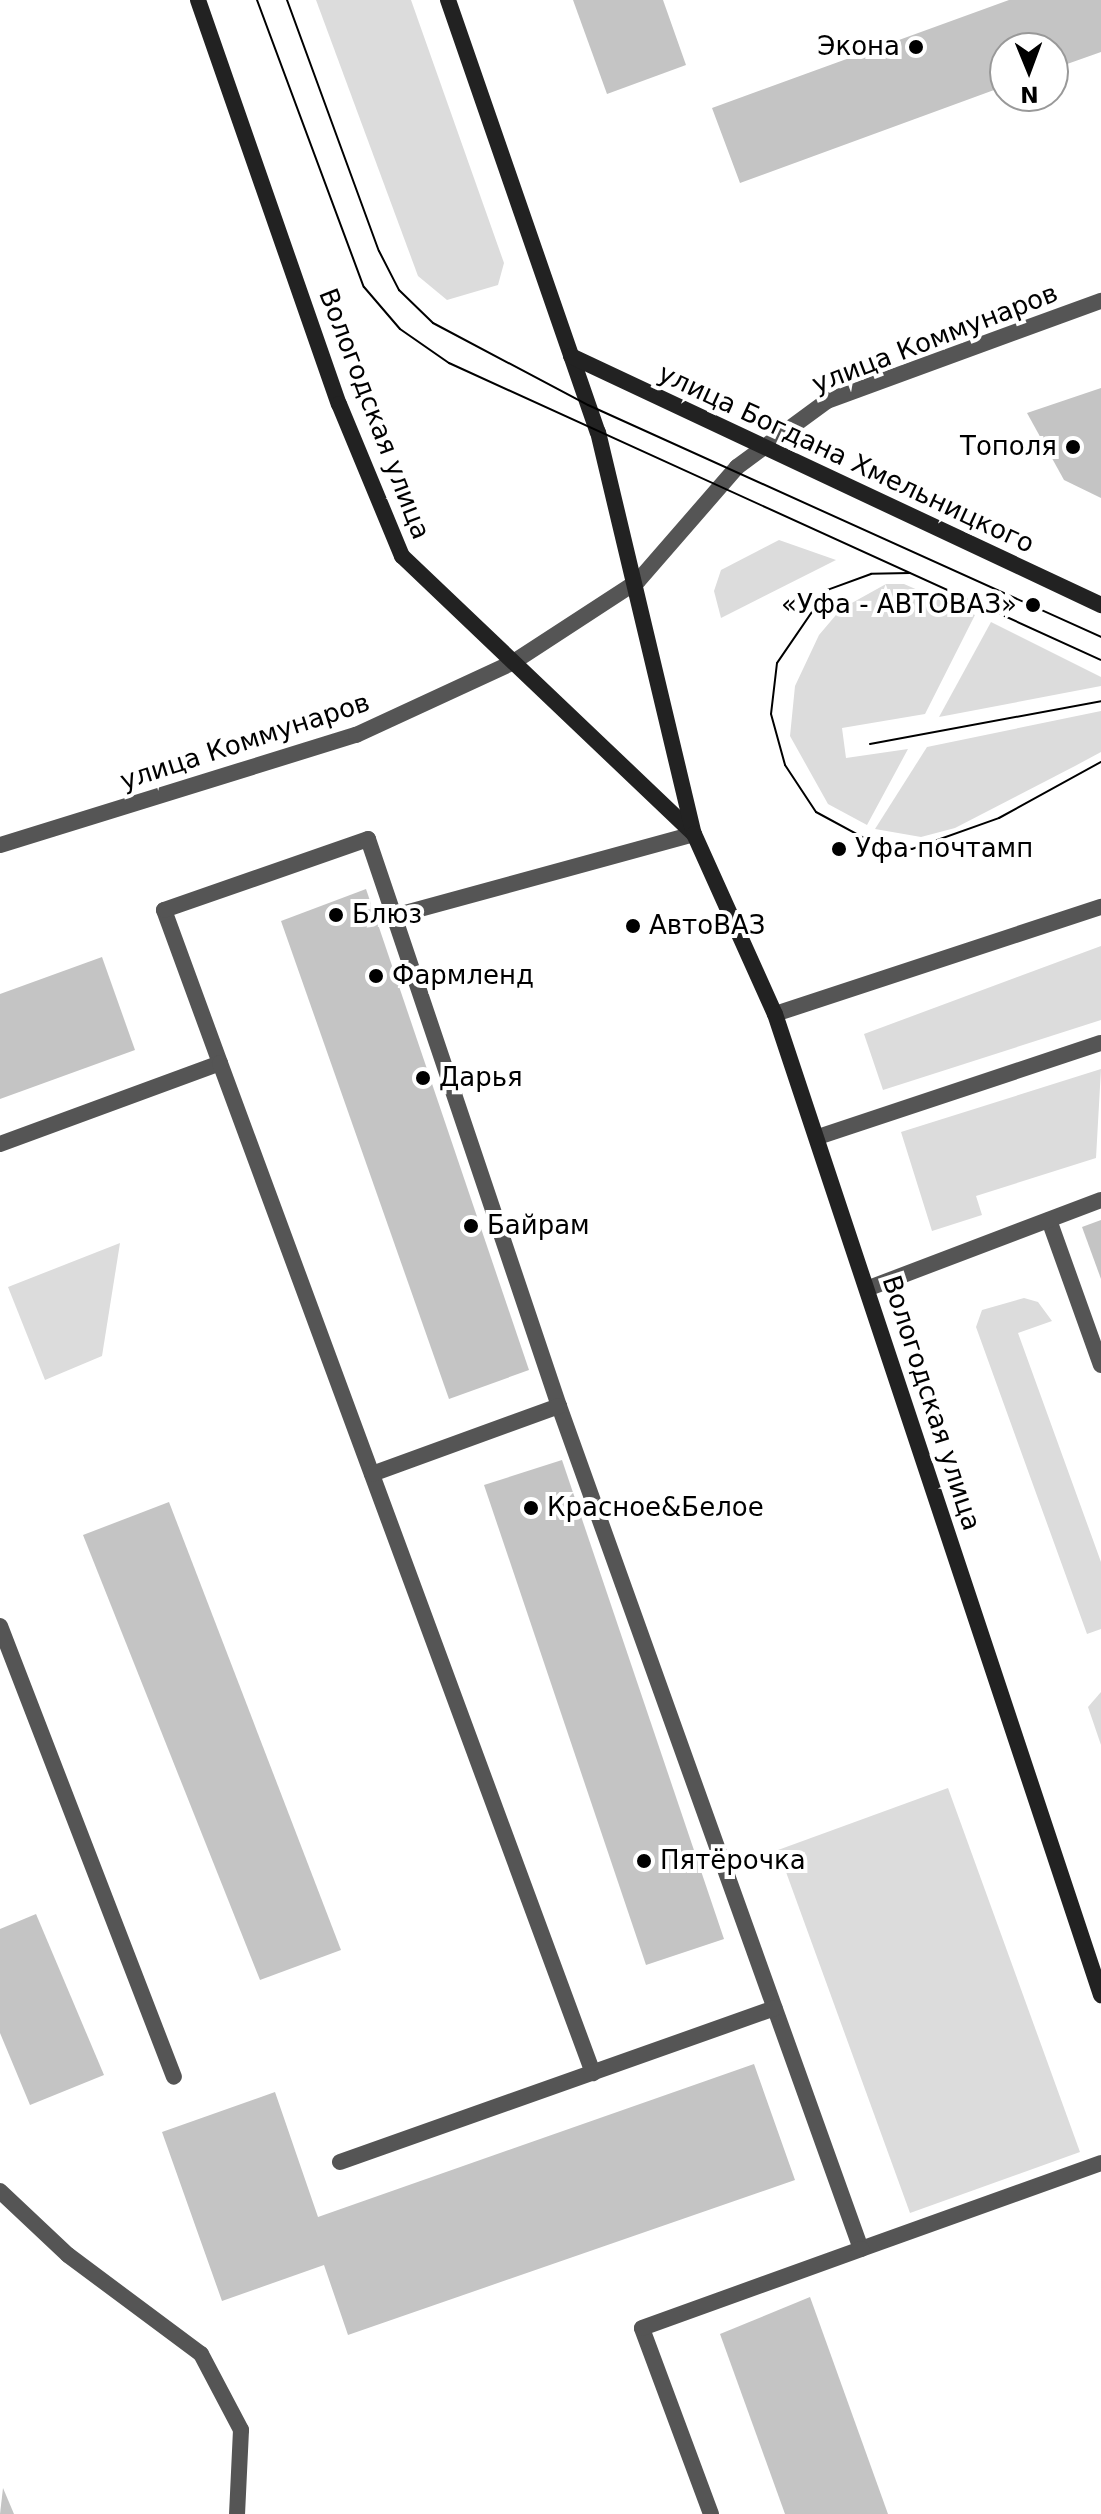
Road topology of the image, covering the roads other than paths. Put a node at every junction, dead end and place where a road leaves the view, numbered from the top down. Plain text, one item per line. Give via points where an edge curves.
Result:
1 (198, 0) edge
2 (448, 0) edge
3 (1101, 301) edge
4 (571, 356) junction
5 (759, 447) junction
6 (638, 581) junction
7 (1101, 605) edge
8 (512, 663) junction
9 (694, 834) junction
10 (0, 845) edge
11 (1101, 907) edge
12 (394, 916) junction
13 (775, 1014) junction
14 (1101, 1043) edge
15 (220, 1063) junction
16 (818, 1137) junction
17 (0, 1144) edge
18 (1101, 1200) edge
19 (1049, 1220) junction
20 (869, 1288) junction
21 (1101, 1365) edge
22 (559, 1406) junction
23 (372, 1474) junction
24 (0, 1626) edge
25 (1101, 1995) edge
26 (775, 2008) junction
27 (593, 2073) junction
28 (174, 2077) dead end
29 (340, 2162) dead end
30 (1101, 2163) edge
31 (0, 2191) edge
32 (861, 2249) junction
33 (237, 2514) edge
34 (711, 2514) edge

1 - 8 main road, Вологодская улица via 339,404 402,556
2 - 4 main road, Вологодская улица
3 - 5 street, улица Коммунаров via 827,401
4 - 5 main road, улица Богдана Хмельницкого
4 - 6 main road, Вологодская улица
5 - 6 street, улица Коммунаров
5 - 7 main road, улица Богдана Хмельницкого
6 - 8 street, улица Коммунаров
6 - 9 main road, Вологодская улица
8 - 9 main road, Вологодская улица
8 - 10 street, улица Коммунаров via 356,735
9 - 12 street
9 - 13 main road, Вологодская улица
11 - 13 street
12 - 15 street via 368,839 164,910
12 - 22 street
13 - 16 main road, Вологодская улица
14 - 16 street
15 - 17 street
15 - 23 street
16 - 20 main road, Вологодская улица
18 - 19 street
19 - 20 street
19 - 21 street
20 - 25 main road, Вологодская улица
22 - 23 street
22 - 26 street
23 - 27 street
24 - 28 street
26 - 27 street
26 - 32 street
27 - 29 street
30 - 32 street
31 - 33 street via 68,2255 201,2354 241,2430
32 - 34 street via 642,2328

